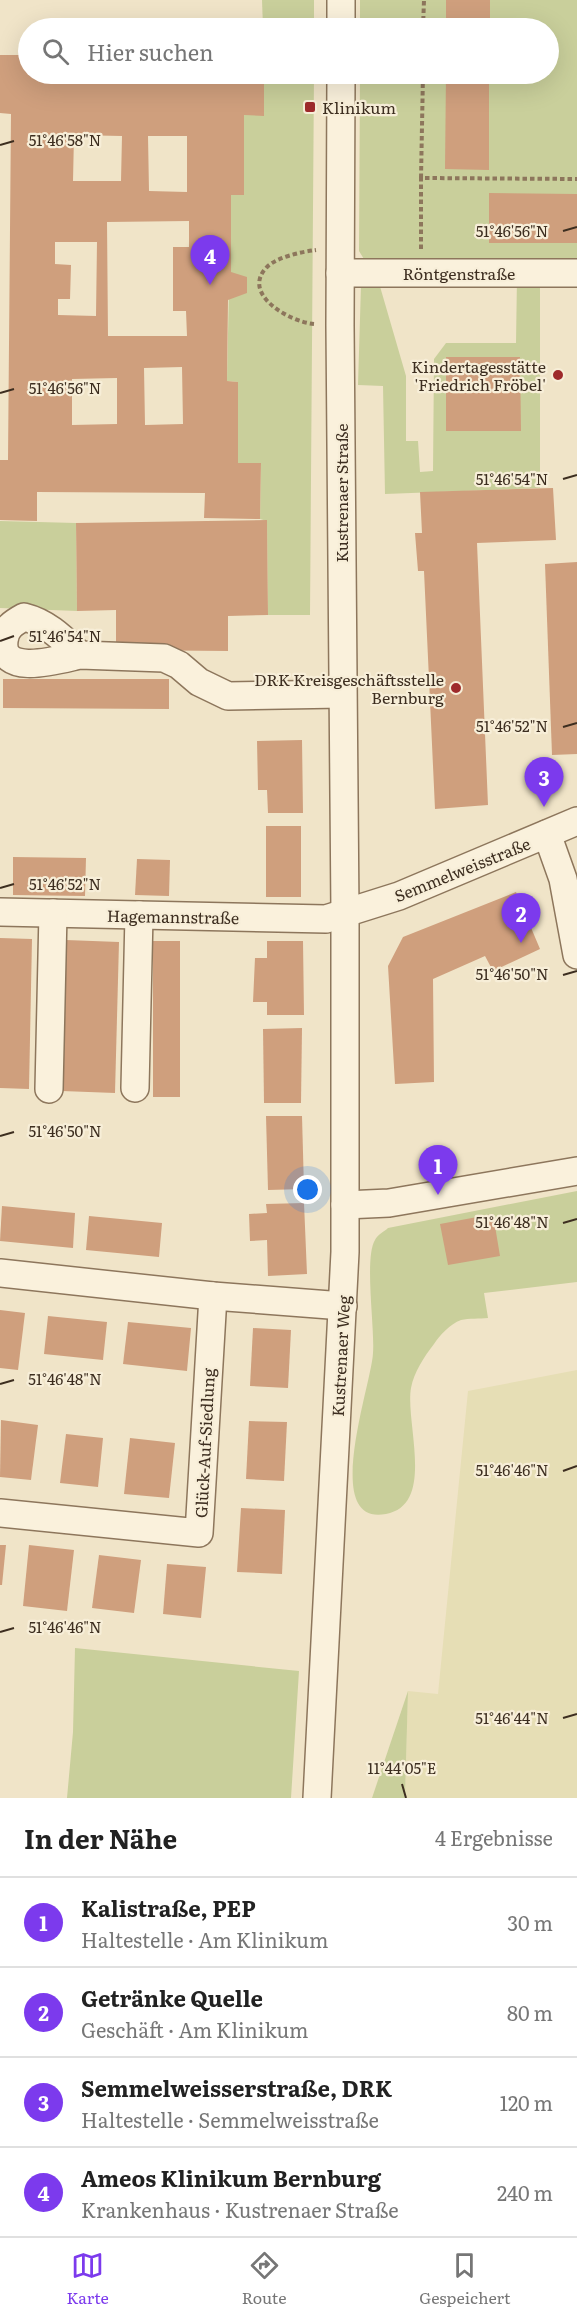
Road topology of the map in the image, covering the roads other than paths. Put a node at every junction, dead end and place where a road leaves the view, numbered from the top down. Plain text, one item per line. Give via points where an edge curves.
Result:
1 (341, 0) edge
2 (341, 18) edge
3 (341, 84) edge
4 (340, 260) junction
5 (577, 273) edge
6 (6, 623) edge
7 (80, 655) junction
8 (342, 694) junction
9 (577, 821) edge
10 (547, 834) junction
11 (0, 912) edge
12 (345, 913) junction
13 (53, 914) junction
14 (139, 915) junction
15 (577, 955) edge
16 (135, 1088) dead end
17 (49, 1089) dead end
18 (577, 1171) edge
19 (345, 1205) junction
20 (0, 1273) edge
21 (213, 1296) junction
22 (343, 1306) junction
23 (0, 1513) edge
24 (317, 1798) edge

1 - 2 street
3 - 4 street, Kustrenaer Straße
4 - 5 street, Röntgenstraße via 421,274
4 - 8 street, Kustrenaer Straße
6 - 7 street via 24,617 39,621
6 - 7 street via 3,648 10,659 24,664
7 - 8 street via 164,658 228,696
8 - 12 street, Kustrenaer Straße
9 - 10 street, Semmelweisstraße
10 - 12 street, Semmelweisstraße via 399,896
10 - 15 street via 563,879
11 - 13 street, Hagemannstraße
12 - 14 street, Hagemannstraße via 326,919
12 - 19 street, Kustrenaer Weg
13 - 14 street, Hagemannstraße
13 - 17 street
14 - 16 street
18 - 19 street via 389,1203
19 - 22 street, Kustrenaer Weg
20 - 21 street
21 - 22 street
21 - 23 street, Glück-Auf-Siedlung via 199,1533
22 - 24 street, Kustrenaer Weg

